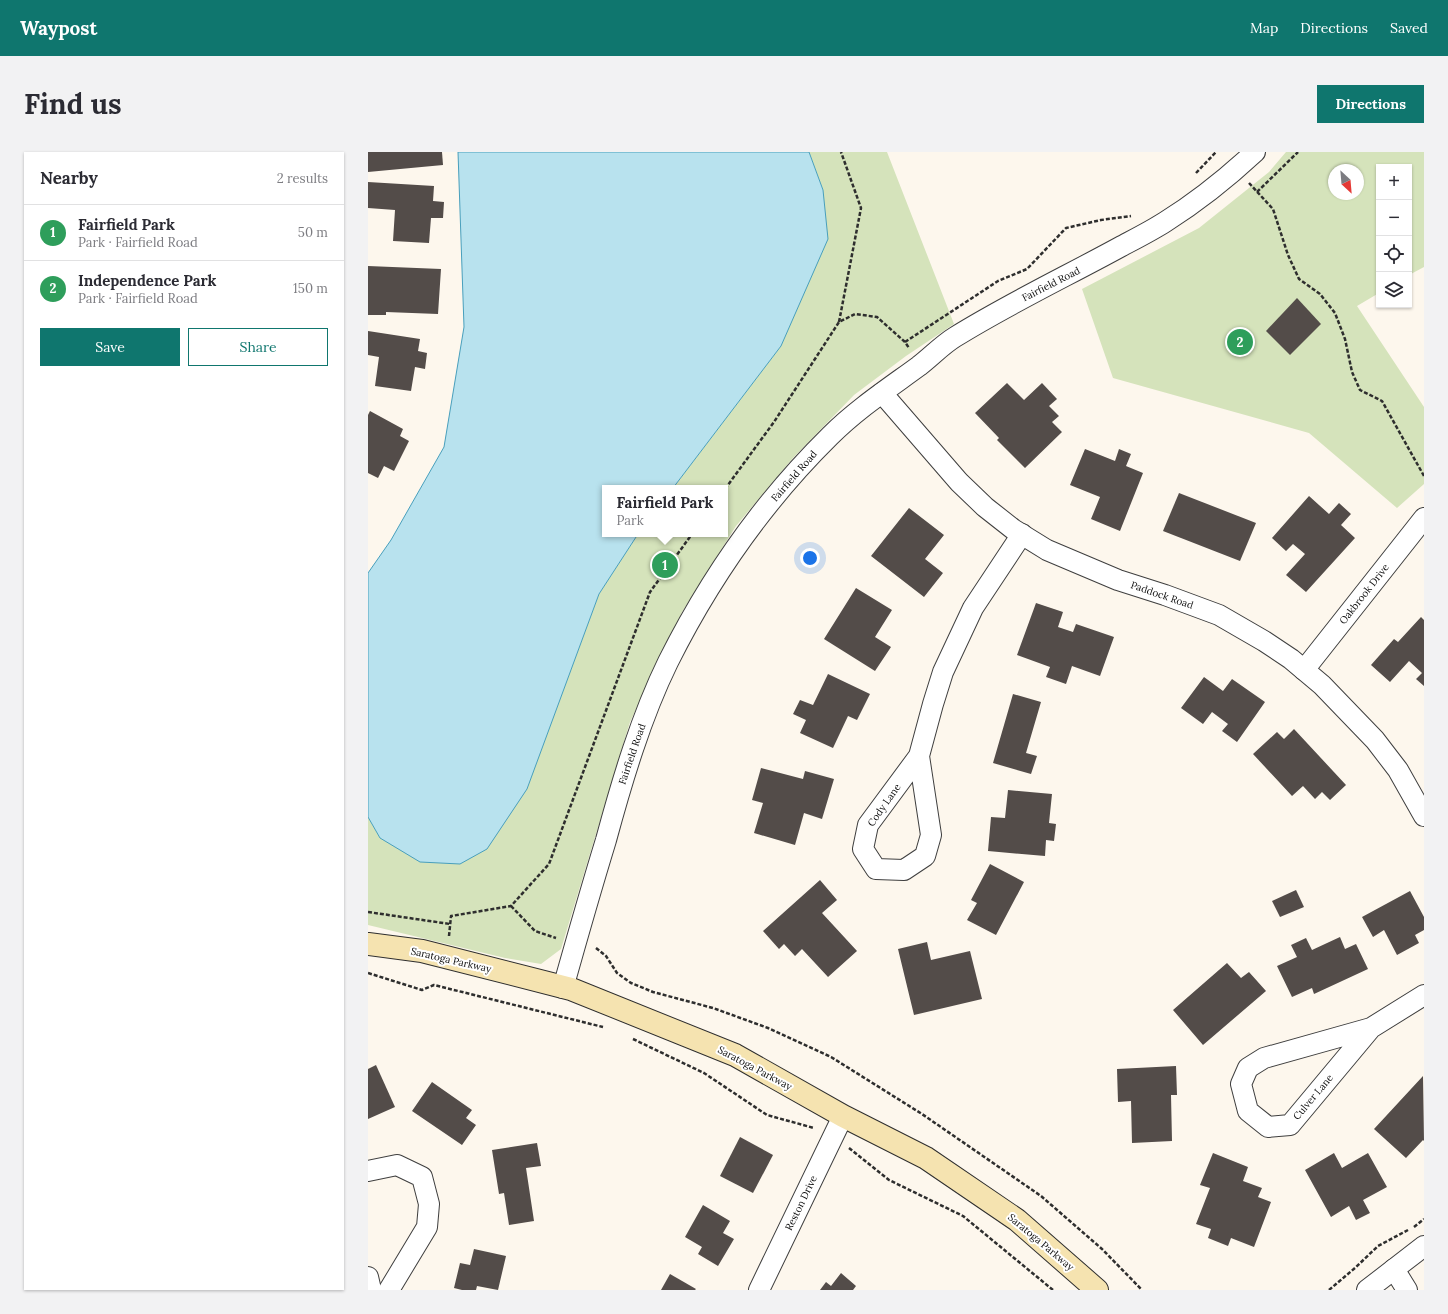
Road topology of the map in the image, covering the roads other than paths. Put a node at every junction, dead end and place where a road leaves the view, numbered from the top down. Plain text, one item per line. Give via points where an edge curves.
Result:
1 (1254, 152) edge
2 (882, 393) junction
3 (1424, 518) edge
4 (1022, 534) junction
5 (1304, 670) junction
6 (919, 756) junction
7 (1424, 816) edge
8 (368, 944) edge
9 (563, 988) junction
10 (1424, 995) edge
11 (1371, 1028) junction
12 (844, 1116) junction
13 (368, 1171) edge
14 (1424, 1246) edge
15 (1394, 1269) junction
16 (368, 1277) edge
17 (371, 1290) edge
18 (389, 1290) edge
19 (760, 1290) edge
20 (1097, 1290) edge
21 (1367, 1290) edge
22 (1407, 1290) edge

1 - 2 street, Fairfield Road via 1195,202 1163,224 990,315 951,340
2 - 4 street, Paddock Road via 959,482 985,507
2 - 9 street, Fairfield Road via 831,435 787,482 738,544 668,663 641,728 617,798
3 - 5 street, Oakbrook Drive
4 - 5 street, Paddock Road via 1047,550 1118,580 1219,615 1264,641
4 - 6 street, Cody Lane via 966,622 943,672
5 - 7 street, Paddock Road via 1375,740 1398,770
6 - 6 street, Cody Lane via 868,825 863,849 876,869 904,870 925,856 932,834
8 - 9 street, Saratoga Parkway via 422,951
9 - 12 street, Saratoga Parkway via 735,1055
10 - 11 street, Culver Lane
11 - 11 street, Culver Lane via 1264,1058 1248,1068 1241,1084 1248,1111 1268,1127 1290,1124
12 - 19 street, Reston Drive
12 - 20 street, Saratoga Parkway via 926,1158 1010,1216
13 - 18 street via 397,1165 422,1176 429,1204 427,1227
14 - 15 street
15 - 21 street
15 - 22 street
16 - 17 street

